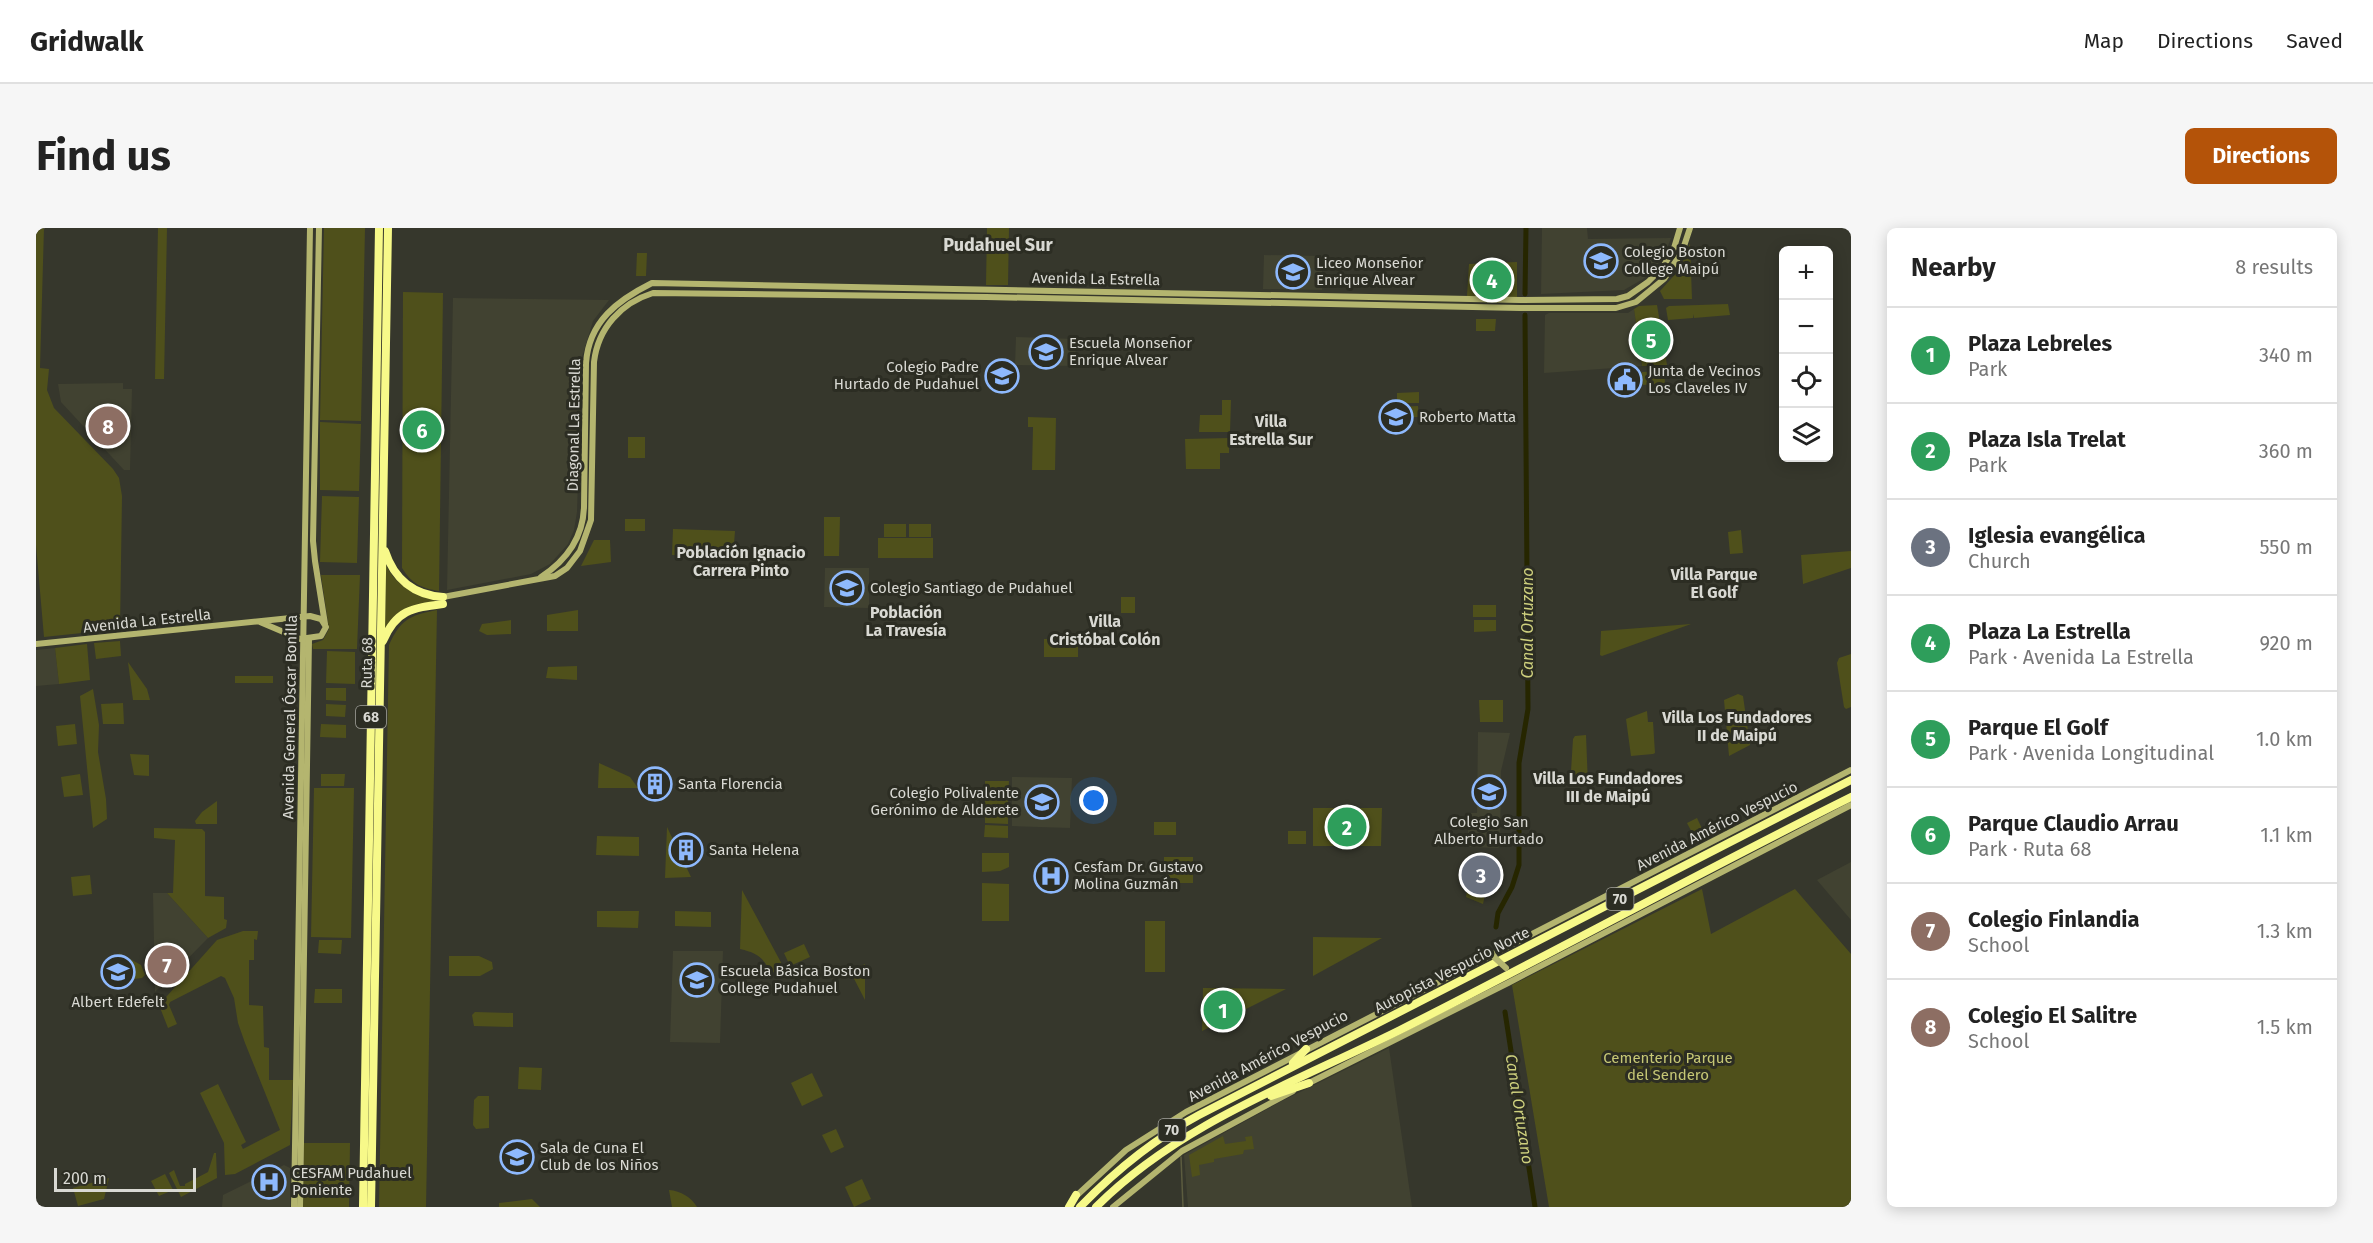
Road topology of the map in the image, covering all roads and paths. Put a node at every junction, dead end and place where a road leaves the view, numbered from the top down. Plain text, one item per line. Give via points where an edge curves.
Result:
1 (310, 228) edge
2 (319, 228) edge
3 (379, 228) edge
4 (388, 228) edge
5 (1680, 228) edge
6 (1690, 228) edge
7 (652, 282) junction
8 (660, 292) joint
9 (640, 298) junction
10 (585, 469) junction
11 (592, 469) junction
12 (382, 543) junction
13 (537, 579) junction
14 (443, 600) junction
15 (303, 617) junction
16 (260, 622) junction
17 (325, 624) junction
18 (306, 640) junction
19 (36, 644) edge
20 (381, 648) junction
21 (1851, 770) edge
22 (1851, 780) edge
23 (1851, 797) edge
24 (1851, 805) edge
25 (1492, 956) junction
26 (1506, 968) dead end
27 (1306, 1049) junction
28 (1278, 1074) junction
29 (1309, 1083) junction
30 (1247, 1104) junction
31 (1076, 1195) joint
32 (294, 1207) edge
33 (300, 1207) edge
34 (363, 1207) edge
35 (371, 1207) edge
36 (1067, 1207) edge
37 (1080, 1207) edge
38 (1096, 1207) edge
39 (1113, 1207) edge

1 - 15 main road, Avenida General Óscar Bonilla
2 - 17 main road, Avenida General Óscar Bonilla via 314,548
3 - 34 highway, Ruta 68 / 68
4 - 12 highway, Ruta 68 / 68
5 - 7 main road, Avenida La Estrella via 1663,267 1631,295 1617,299
6 - 8 main road, Avenida La Estrella via 1682,252 1659,284 1631,304 1616,308
7 - 9 main road
7 - 10 main road, Diagonal La Estrella via 610,310 590,341
8 - 9 main road, Diagonal La Estrella
9 - 11 main road, Diagonal La Estrella via 612,320 596,350
10 - 11 main road
10 - 13 main road, Diagonal La Estrella via 579,536 562,561
11 - 13 main road, Diagonal La Estrella via 588,533 567,568 555,576
12 - 14 highway via 391,566 404,583
12 - 20 highway, Ruta 68 / 68
13 - 14 main road
14 - 20 highway via 397,617
15 - 16 main road, Avenida La Estrella
15 - 17 main road, Avenida La Estrella via 318,617
15 - 18 main road, Avenida General Óscar Bonilla
16 - 18 main road, Avenida La Estrella
16 - 19 main road, Avenida La Estrella
17 - 18 main road via 322,636
18 - 32 main road, Avenida General Óscar Bonilla
18 - 33 main road, Avenida General Óscar Bonilla
20 - 35 highway, Ruta 68 / 68
21 - 25 main road, Avenida Américo Vespucio
22 - 28 highway, Autopista Vespucio Norte / 70
23 - 30 highway, Autopista Vespucio Norte / 70 via 1400,1030
24 - 29 main road
25 - 26 main road, bridge
25 - 27 main road, Avenida Américo Vespucio
27 - 28 highway
27 - 31 main road, Avenida Américo Vespucio via 1166,1123 1126,1150
28 - 37 highway, Autopista Vespucio Norte / 70 via 1165,1134
29 - 30 highway
29 - 39 main road via 1190,1146
30 - 38 highway, Autopista Vespucio Norte / 70 via 1158,1155
31 - 36 highway

